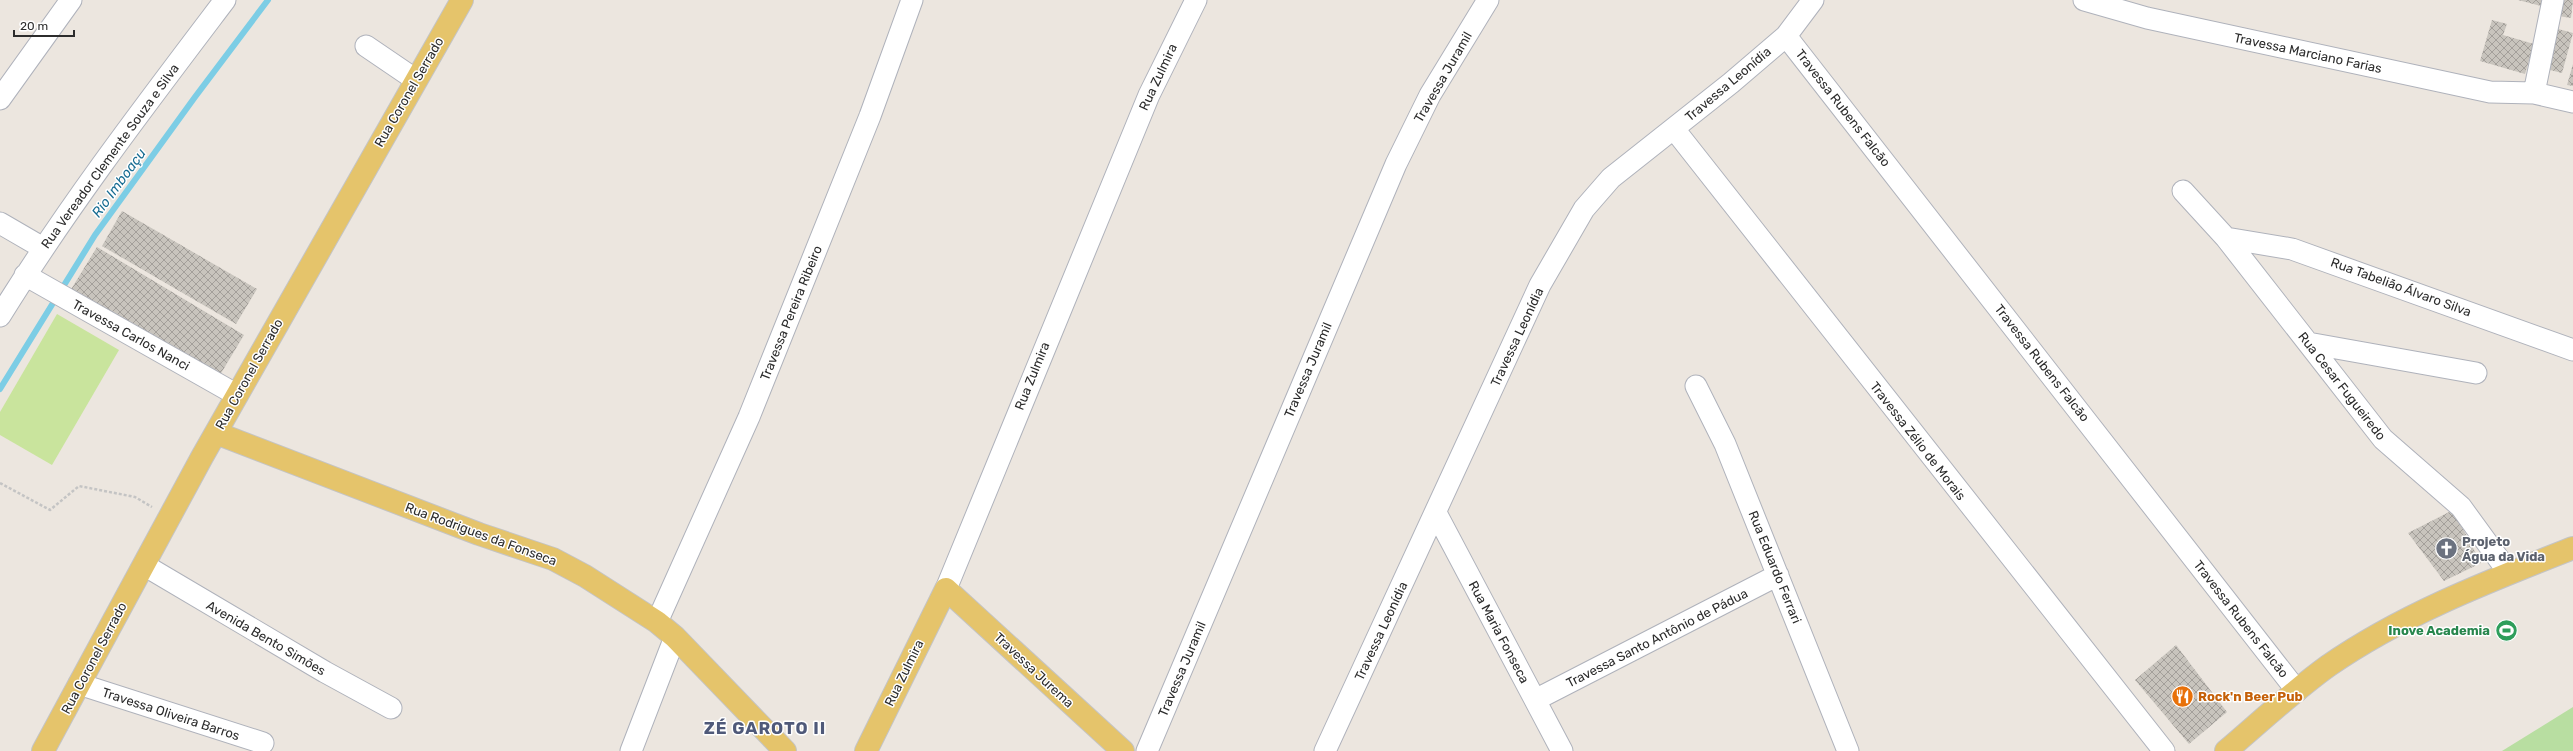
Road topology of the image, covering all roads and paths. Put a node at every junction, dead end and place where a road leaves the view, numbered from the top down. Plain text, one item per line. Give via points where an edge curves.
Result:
1 (70, 0) edge
2 (225, 0) edge
3 (462, 0) edge
4 (912, 0) edge
5 (1196, 0) edge
6 (1488, 0) edge
7 (1813, 0) edge
8 (2084, 0) edge
9 (2553, 0) edge
10 (1786, 36) junction
11 (366, 46) dead end
12 (416, 80) junction
13 (2534, 93) junction
14 (0, 99) edge
15 (2573, 102) edge
16 (1674, 129) junction
17 (2183, 191) dead end
18 (0, 223) edge
19 (2226, 238) junction
20 (43, 248) junction
21 (25, 275) junction
22 (0, 316) edge
23 (2308, 343) junction
24 (2573, 350) edge
25 (2476, 373) dead end
26 (1696, 386) dead end
27 (237, 395) junction
28 (216, 433) junction
29 (0, 483) edge
30 (1436, 513) junction
31 (170, 517) junction
32 (2573, 548) edge
33 (144, 565) junction
34 (2509, 573) junction
35 (1778, 575) junction
36 (946, 589) junction
37 (657, 622) junction
38 (675, 637) junction
39 (79, 684) junction
40 (2297, 691) junction
41 (1535, 700) junction
42 (390, 708) dead end
43 (263, 743) dead end
44 (43, 751) edge
45 (631, 751) edge
46 (785, 751) edge
47 (866, 751) edge
48 (1123, 751) edge
49 (1147, 751) edge
50 (1325, 751) edge
51 (1562, 751) edge
52 (1848, 751) edge
53 (2164, 751) edge
54 (2226, 751) edge

1 - 14 street
2 - 20 street, Rua Vereador Clemente Souza e Silva via 131,124
3 - 12 main road, Rua Coronel Serrado
4 - 37 street, Travessa Pereira Ribeiro via 870,116 749,417
5 - 36 street, Rua Zulmira via 1149,95
6 - 49 street, Travessa Juramil via 1430,95 1396,164
7 - 10 street, Travessa Leonídia
8 - 13 street, Travessa Marciano Farias via 2147,18 2490,92
9 - 13 street
10 - 16 street, Travessa Leonídia
10 - 40 street, Travessa Rubens Falcão
11 - 12 street
12 - 27 main road, Rua Coronel Serrado
13 - 15 street, Travessa Marciano Farias
16 - 30 street, Travessa Leonídia via 1611,178 1584,209 1540,285
16 - 53 street, Travessa Zélio de Morais
17 - 19 street, Rua Cesar Fugueiredo
18 - 20 street
19 - 23 street, Rua Cesar Fugueiredo
19 - 24 street, Rua Tabelião Álvaro Silva via 2292,249
20 - 21 street, Rua Vereador Clemente Souza e Silva
21 - 22 street, Rua Vereador Clemente Souza e Silva
21 - 27 street, Travessa Carlos Nanci
23 - 25 street
23 - 34 street, Rua Cesar Fugueiredo via 2383,439 2461,507
26 - 35 street, Rua Eduardo Ferrari via 1725,444
27 - 28 main road, Rua Coronel Serrado
28 - 31 main road, Rua Coronel Serrado
28 - 37 main road, Rua Rodrigues da Fonseca via 479,534 553,559 585,576
29 - 31 path via 50,510 79,486 135,497
30 - 41 street, Rua Maria Fonseca
30 - 50 street, Travessa Leonídia
31 - 33 main road, Rua Coronel Serrado
32 - 34 main road
33 - 39 main road, Rua Coronel Serrado
33 - 42 street, Avenida Bento Simões
34 - 40 main road via 2432,606 2386,631 2328,667
35 - 41 street, Travessa Santo Antônio de Pádua
35 - 52 street, Rua Eduardo Ferrari
36 - 47 main road, Rua Zulmira
36 - 48 main road, Travessa Jurema
37 - 38 main road, Rua Rodrigues da Fonseca
38 - 45 street
38 - 46 main road, Rua Rodrigues da Fonseca
39 - 43 street, Travessa Oliveira Barros
39 - 44 main road, Rua Coronel Serrado
40 - 54 main road
41 - 51 street, Rua Maria Fonseca

